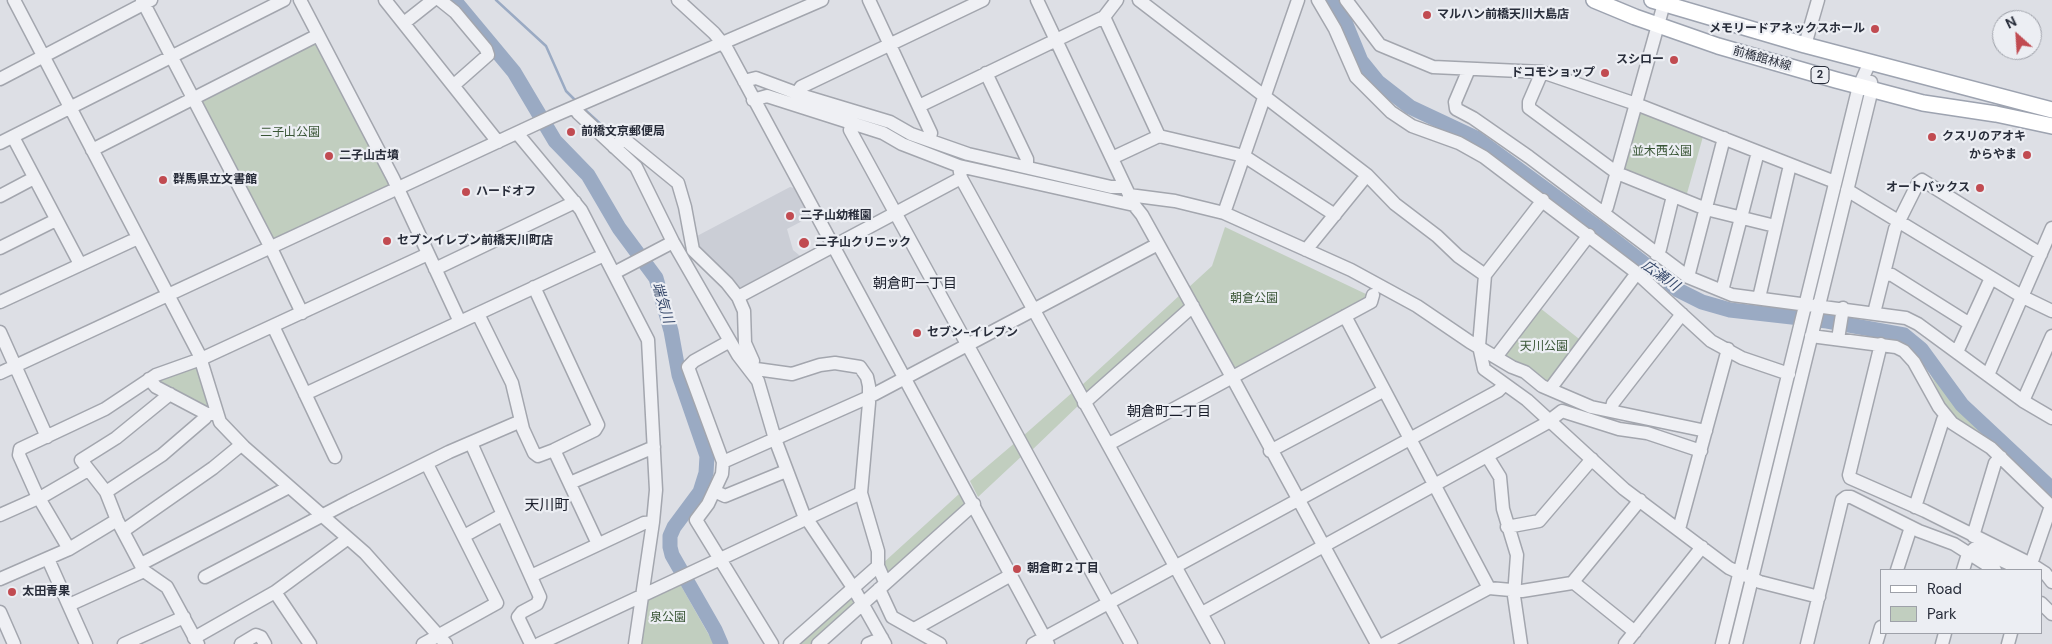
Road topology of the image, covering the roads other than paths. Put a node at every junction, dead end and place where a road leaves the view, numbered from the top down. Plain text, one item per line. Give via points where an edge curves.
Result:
1 (14, 0) edge
2 (284, 0) edge
3 (300, 0) edge
4 (385, 0) edge
5 (433, 0) edge
6 (440, 0) edge
7 (678, 0) edge
8 (822, 0) edge
9 (868, 0) edge
10 (983, 0) edge
11 (1037, 0) edge
12 (1118, 0) edge
13 (1139, 0) edge
14 (1298, 0) edge
15 (1318, 0) edge
16 (1346, 0) edge
17 (1594, 0) edge
18 (1818, 0) edge
19 (146, 1) edge
20 (1660, 2) edge
21 (1104, 17) junction
22 (404, 24) junction
23 (1658, 25) junction
24 (318, 35) junction
25 (1055, 40) junction
26 (722, 42) junction
27 (889, 45) junction
28 (1805, 45) junction
29 (44, 57) junction
30 (171, 57) junction
31 (1870, 62) junction
32 (1469, 69) junction
33 (1542, 72) junction
34 (986, 74) junction
35 (0, 79) edge
36 (744, 81) junction
37 (454, 85) junction
38 (1865, 88) junction
39 (797, 93) junction
40 (1264, 94) junction
41 (192, 99) junction
42 (753, 100) junction
43 (1636, 104) junction
44 (919, 106) junction
45 (574, 107) junction
46 (70, 108) junction
47 (2052, 110) edge
48 (851, 124) junction
49 (2052, 126) edge
50 (517, 133) junction
51 (1159, 136) junction
52 (13, 137) junction
53 (1724, 138) junction
54 (929, 140) junction
55 (498, 142) junction
56 (0, 144) edge
57 (614, 147) junction
58 (92, 150) junction
59 (1758, 152) junction
60 (1244, 156) junction
61 (1112, 158) junction
62 (1790, 165) junction
63 (1027, 167) junction
64 (960, 172) junction
65 (1617, 173) junction
66 (1367, 175) junction
67 (34, 178) junction
68 (1836, 182) junction
69 (398, 188) junction
70 (1847, 190) junction
71 (1129, 195) junction
72 (0, 196) edge
73 (1673, 196) junction
74 (1543, 200) junction
75 (575, 202) junction
76 (1706, 209) junction
77 (896, 213) junction
78 (1224, 213) junction
79 (1603, 213) junction
80 (1335, 215) junction
81 (1741, 218) junction
82 (56, 220) junction
83 (1898, 221) junction
84 (1775, 226) junction
85 (2052, 228) edge
86 (1589, 235) junction
87 (138, 238) junction
88 (673, 242) junction
89 (1158, 244) junction
90 (833, 246) junction
91 (0, 248) edge
92 (271, 248) junction
93 (1306, 250) junction
94 (428, 254) junction
95 (1656, 254) junction
96 (2041, 254) junction
97 (604, 255) junction
98 (80, 264) junction
99 (435, 269) junction
100 (614, 273) junction
101 (1637, 273) junction
102 (1884, 274) junction
103 (1485, 275) junction
104 (1688, 277) junction
105 (1991, 278) junction
106 (534, 288) junction
107 (1722, 292) junction
108 (168, 295) junction
109 (1373, 295) dead end
110 (738, 297) junction
111 (2023, 297) junction
112 (1758, 298) junction
113 (0, 302) edge
114 (1193, 306) junction
115 (1811, 308) junction
116 (1034, 309) junction
117 (2052, 311) edge
118 (1842, 312) junction
119 (302, 313) junction
120 (1874, 313) junction
121 (478, 314) junction
122 (1682, 314) junction
123 (1344, 316) junction
124 (460, 322) junction
125 (1970, 324) junction
126 (273, 326) junction
127 (0, 332) edge
128 (1812, 333) junction
129 (1839, 336) junction
130 (2052, 336) edge
131 (730, 340) junction
132 (968, 343) junction
133 (1881, 344) junction
134 (1479, 346) junction
135 (1728, 349) junction
136 (1957, 352) junction
137 (2048, 356) edge
138 (1496, 357) junction
139 (201, 359) junction
140 (746, 360) junction
141 (15, 366) junction
142 (0, 373) edge
143 (1789, 374) junction
144 (1988, 375) junction
145 (1232, 376) junction
146 (904, 377) junction
147 (148, 379) junction
148 (1504, 384) junction
149 (1550, 389) junction
150 (1383, 391) junction
151 (170, 394) junction
152 (305, 394) junction
153 (868, 397) junction
154 (2023, 401) junction
155 (1084, 403) junction
156 (1612, 411) junction
157 (212, 414) junction
158 (1946, 417) junction
159 (2052, 418) edge
160 (521, 421) junction
161 (1550, 421) junction
162 (1706, 431) junction
163 (47, 437) junction
164 (775, 439) junction
165 (1410, 440) junction
166 (470, 443) junction
167 (1108, 444) junction
168 (241, 445) junction
169 (654, 447) junction
170 (554, 450) junction
171 (1270, 451) junction
172 (1701, 451) junction
173 (1487, 456) junction
174 (335, 457) dead end
175 (2001, 457) junction
176 (1592, 459) junction
177 (723, 462) junction
178 (427, 464) junction
179 (88, 470) junction
180 (786, 470) junction
181 (570, 483) junction
182 (1434, 485) junction
183 (289, 487) junction
184 (714, 491) junction
185 (106, 492) junction
186 (861, 493) junction
187 (38, 498) junction
188 (1640, 500) junction
189 (1298, 501) junction
190 (974, 504) junction
191 (1915, 507) junction
192 (2051, 507) edge
193 (0, 515) edge
194 (322, 515) junction
195 (502, 515) junction
196 (807, 519) junction
197 (654, 522) junction
198 (120, 526) junction
199 (1507, 527) junction
200 (1911, 527) junction
201 (1679, 529) junction
202 (464, 536) junction
203 (1973, 536) junction
204 (347, 539) junction
205 (598, 544) junction
206 (1324, 547) junction
207 (1702, 547) junction
208 (69, 549) junction
209 (1968, 554) junction
210 (48, 559) junction
211 (720, 561) junction
212 (878, 566) junction
213 (142, 567) junction
214 (1175, 567) junction
215 (2027, 568) edge
216 (1897, 569) edge
217 (1964, 569) edge
218 (1992, 569) edge
219 (2042, 572) edge
220 (1740, 574) junction
221 (1011, 575) junction
222 (531, 576) junction
223 (205, 577) dead end
224 (0, 579) edge
225 (1752, 579) junction
226 (1573, 582) junction
227 (2052, 582) edge
228 (882, 586) junction
229 (1489, 588) junction
230 (854, 589) junction
231 (1515, 590) junction
232 (275, 592) junction
233 (643, 596) junction
234 (1819, 596) junction
235 (863, 602) junction
236 (1108, 603) junction
237 (2042, 603) edge
238 (69, 605) junction
239 (0, 612) edge
240 (1202, 613) junction
241 (2052, 614) edge
242 (184, 618) junction
243 (916, 628) junction
244 (1880, 630) edge
245 (1635, 632) junction
246 (442, 639) edge
247 (140, 641) edge
248 (196, 641) edge
249 (884, 641) edge
250 (1047, 641) edge
251 (14, 644) edge
252 (86, 644) edge
253 (124, 644) edge
254 (241, 644) edge
255 (265, 644) edge
256 (310, 644) edge
257 (423, 644) edge
258 (531, 644) edge
259 (539, 644) edge
260 (635, 644) edge
261 (772, 644) edge
262 (790, 644) edge
263 (818, 644) edge
264 (868, 644) edge
265 (940, 644) edge
266 (1033, 644) edge
267 (1131, 644) edge
268 (1218, 644) edge
269 (1377, 644) edge
270 (1384, 644) edge
271 (1520, 644) edge
272 (1625, 644) edge
273 (1722, 644) edge
274 (1736, 644) edge
275 (1807, 644) edge
276 (1876, 644) edge

1 - 29 street
2 - 30 street
3 - 24 street
4 - 22 street
5 - 22 street
6 - 37 street via 455,12 488,55
7 - 26 street
8 - 26 street
9 - 27 street
10 - 27 street
11 - 25 street
12 - 21 street
13 - 40 street
14 - 40 street
15 - 74 street via 1335,29 1352,70 1383,106 1412,126 1477,152
16 - 32 street via 1380,45 1433,67
17 - 23 main road, 前橋館林線 / 2
18 - 28 street
19 - 29 street
19 - 30 street
20 - 23 street
20 - 28 main road, 前橋館林線 / 2
21 - 25 street
21 - 51 street
22 - 37 street
23 - 38 main road, 前橋館林線 / 2 via 1736,52
23 - 43 street
24 - 41 street
24 - 69 street
25 - 34 street
25 - 61 street
26 - 36 street
26 - 45 street
27 - 39 street via 801,87
27 - 44 street
28 - 31 main road, 前橋館林線 / 2
29 - 35 street
29 - 46 street
30 - 41 street
30 - 46 street
31 - 38 street
31 - 47 main road, 前橋館林線 / 2
32 - 33 street
32 - 79 street via 1455,102 1456,109 1495,132
33 - 43 street
33 - 65 street via 1529,108
34 - 44 street
34 - 63 street via 1027,158
36 - 39 street via 756,78
36 - 42 street
37 - 55 street
38 - 49 main road, 前橋館林線 / 2 via 1923,103
38 - 68 street
38 - 70 street
39 - 54 street via 890,122
40 - 60 street
40 - 66 street
41 - 58 street
41 - 92 street
42 - 48 street via 767,96
42 - 90 street
43 - 53 street
43 - 65 street
44 - 54 street via 931,133
45 - 50 street
45 - 57 street
46 - 52 street
46 - 58 street
48 - 64 street via 883,133
48 - 77 street via 850,130
50 - 55 street
50 - 75 street
51 - 60 street
51 - 61 street
52 - 56 street
52 - 67 street
53 - 59 street
53 - 76 street
54 - 63 street via 968,154
55 - 69 street
57 - 88 street via 636,167
57 - 110 street via 624,139 676,180 693,250
58 - 87 street
59 - 62 street
59 - 81 street
60 - 78 street
60 - 80 street
61 - 71 street
62 - 68 street
62 - 84 street
63 - 71 street via 1111,187
64 - 71 street
64 - 77 street
64 - 116 street
65 - 73 street
65 - 79 street
66 - 80 street
66 - 103 street via 1395,204
67 - 72 street
67 - 82 street
68 - 115 street
69 - 92 street
69 - 94 street
70 - 83 street
70 - 115 street
71 - 78 street
71 - 89 street
73 - 76 street
73 - 95 street
74 - 86 street
74 - 103 street
75 - 97 street
75 - 99 street
76 - 81 street
76 - 104 street
77 - 90 street
77 - 132 street
78 - 93 street
79 - 95 street
80 - 93 street
81 - 84 street
81 - 107 street
82 - 91 street
82 - 98 street
83 - 96 street via 1918,183 1925,180
83 - 102 street
83 - 105 street
84 - 112 street
85 - 96 street
86 - 101 street
86 - 138 street
87 - 98 street
87 - 108 street
88 - 100 street
88 - 131 street
89 - 114 street
89 - 116 street
90 - 110 street
90 - 146 street
92 - 108 street
92 - 119 street
93 - 134 street via 1365,277
94 - 99 street
94 - 119 street
95 - 104 street
96 - 111 street
97 - 100 street
97 - 106 street
98 - 113 street
99 - 124 street
100 - 169 street via 648,340
101 - 122 street
101 - 149 street
102 - 120 street
102 - 125 street via 1892,275
103 - 134 street
104 - 107 street
105 - 111 street
105 - 125 street
106 - 121 street
106 - 170 street via 598,425 595,430
107 - 112 street
108 - 139 street
108 - 141 street
109 - 123 street via 1371,302
110 - 140 street via 744,311
111 - 117 street
111 - 144 street
112 - 115 street
114 - 145 street
114 - 155 street
115 - 118 street
115 - 128 street
115 - 143 street via 1800,328
116 - 132 street
116 - 155 street
118 - 120 street
118 - 129 street
119 - 126 street
120 - 136 street via 1912,320
121 - 124 street
121 - 160 street via 512,383
122 - 135 street via 1712,341
122 - 156 street via 1614,403
123 - 145 street
123 - 150 street
124 - 152 street
125 - 136 street
126 - 139 street
126 - 152 street
127 - 141 street
128 - 129 street
128 - 225 street
129 - 133 street
130 - 137 street
131 - 140 street
131 - 177 street via 688,367
132 - 146 street
132 - 236 street
133 - 158 street via 1896,347 1909,356
133 - 191 street via 1849,475 1852,480
134 - 138 street
134 - 148 street via 1484,369
135 - 143 street via 1742,358
135 - 162 street
136 - 144 street
137 - 154 street
138 - 149 street
139 - 147 street
139 - 157 street
140 - 153 street via 792,374 832,363 857,366 867,377
140 - 164 street via 758,381
141 - 142 street
141 - 163 street
143 - 220 street
144 - 154 street
145 - 167 street
145 - 171 street
146 - 153 street
146 - 190 street
147 - 151 street
147 - 163 street via 105,409
148 - 161 street
148 - 165 street via 1498,391
149 - 156 street via 1592,407
150 - 165 street
150 - 171 street
151 - 157 street
151 - 179 street via 116,438 82,459
152 - 174 street
153 - 164 street
153 - 186 street
154 - 159 street
155 - 167 street
156 - 162 street
157 - 168 street
157 - 185 street via 162,455
158 - 175 street
158 - 191 street via 1942,420
160 - 166 street
160 - 170 street via 535,455
161 - 172 street via 1566,410
161 - 173 street
161 - 176 street
162 - 172 street
163 - 187 street via 19,452
164 - 177 street
164 - 180 street
165 - 182 street
165 - 189 street
166 - 178 street
166 - 195 street
167 - 214 street
168 - 183 street
168 - 198 street via 213,468
169 - 181 street
169 - 197 street
170 - 181 street
171 - 189 street
172 - 201 street
173 - 182 street
173 - 199 street via 1500,477
175 - 192 street
175 - 203 street via 1995,463
176 - 188 street
176 - 199 street via 1539,520
177 - 184 street via 722,474
178 - 194 street
178 - 202 street
179 - 185 street
179 - 187 street
180 - 184 street via 725,496
180 - 196 street
181 - 205 street
182 - 206 street
182 - 229 street
183 - 194 street
183 - 213 street
184 - 211 street via 696,520
185 - 198 street
186 - 196 street
186 - 212 street via 878,551
187 - 193 street
187 - 208 street
188 - 201 street
188 - 226 street
189 - 206 street
189 - 214 street
190 - 221 street
190 - 228 street
191 - 203 street
192 - 215 street
194 - 204 street
194 - 223 street
195 - 202 street
195 - 222 street
196 - 211 street
196 - 230 street
197 - 205 street via 644,523
197 - 233 street
198 - 208 street
198 - 213 street
199 - 231 street via 1517,555
200 - 209 street via 1954,544
200 - 216 street
200 - 234 street via 1851,497 1844,498
201 - 207 street
202 - 246 street via 497,603
203 - 215 street
204 - 232 street
204 - 246 street via 365,553
205 - 222 street
206 - 240 street
206 - 269 street
207 - 220 street
207 - 245 street
208 - 210 street
209 - 215 street via 1973,548 1979,549
209 - 217 street
209 - 218 street
210 - 224 street
210 - 238 street
211 - 233 street
211 - 261 street
212 - 228 street
212 - 230 street
213 - 238 street
213 - 242 street via 167,586
214 - 236 street
214 - 240 street
219 - 227 street
220 - 225 street
220 - 273 street
221 - 243 street
221 - 250 street
222 - 258 street via 540,601 518,617
225 - 234 street
225 - 274 street
226 - 231 street
226 - 245 street
228 - 235 street
228 - 243 street via 890,614
229 - 231 street
229 - 270 street
230 - 235 street
230 - 262 street
231 - 271 street
232 - 248 street
232 - 256 street
233 - 259 street
233 - 260 street
234 - 275 street
235 - 249 street
235 - 263 street
236 - 250 street
236 - 267 street
237 - 241 street
238 - 252 street
239 - 251 street
240 - 268 street
242 - 247 street
242 - 248 street
243 - 265 street
244 - 276 street
245 - 272 street
246 - 257 street
247 - 253 street
249 - 264 street
250 - 266 street
254 - 255 street via 256,635

